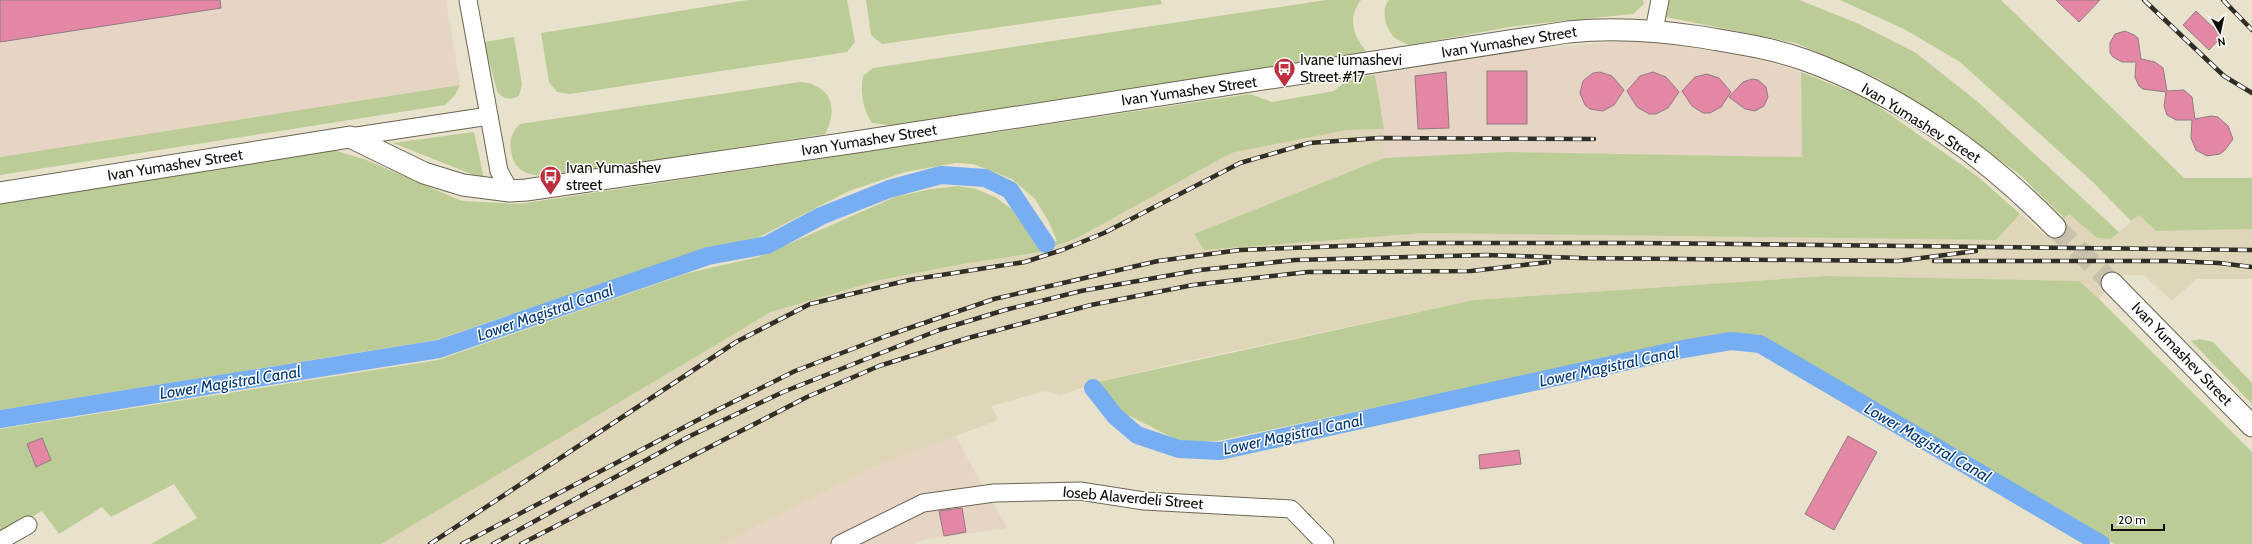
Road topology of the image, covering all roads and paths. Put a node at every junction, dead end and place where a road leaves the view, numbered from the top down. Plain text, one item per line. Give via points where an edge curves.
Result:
1 (468, 0) edge
2 (1660, 0) edge
3 (1654, 30) junction
4 (489, 116) junction
5 (350, 137) junction
6 (510, 191) junction
7 (0, 193) edge
8 (2054, 227) tunnel mouth
9 (2112, 283) tunnel mouth
10 (2252, 426) edge
11 (28, 525) dead end
12 (0, 541) edge
13 (840, 544) edge
14 (1325, 544) edge

1 - 4 street
2 - 3 street
3 - 6 street, Ivan Yumashev Street via 1598,29 1568,32 856,142
3 - 8 street, Ivan Yumashev Street via 1735,42 1775,52 1804,60 1869,88 1978,156 2023,194
4 - 5 street, Ivan Yumashev Street
4 - 6 street via 499,171
5 - 6 street, Ivan Yumashev Street via 424,174 464,185
5 - 7 street, Ivan Yumashev Street
9 - 10 street, Ivan Yumashev Street
11 - 12 street
13 - 14 street, Ioseb Alaverdeli Street via 923,503 994,493 1080,491 1144,501 1292,509

